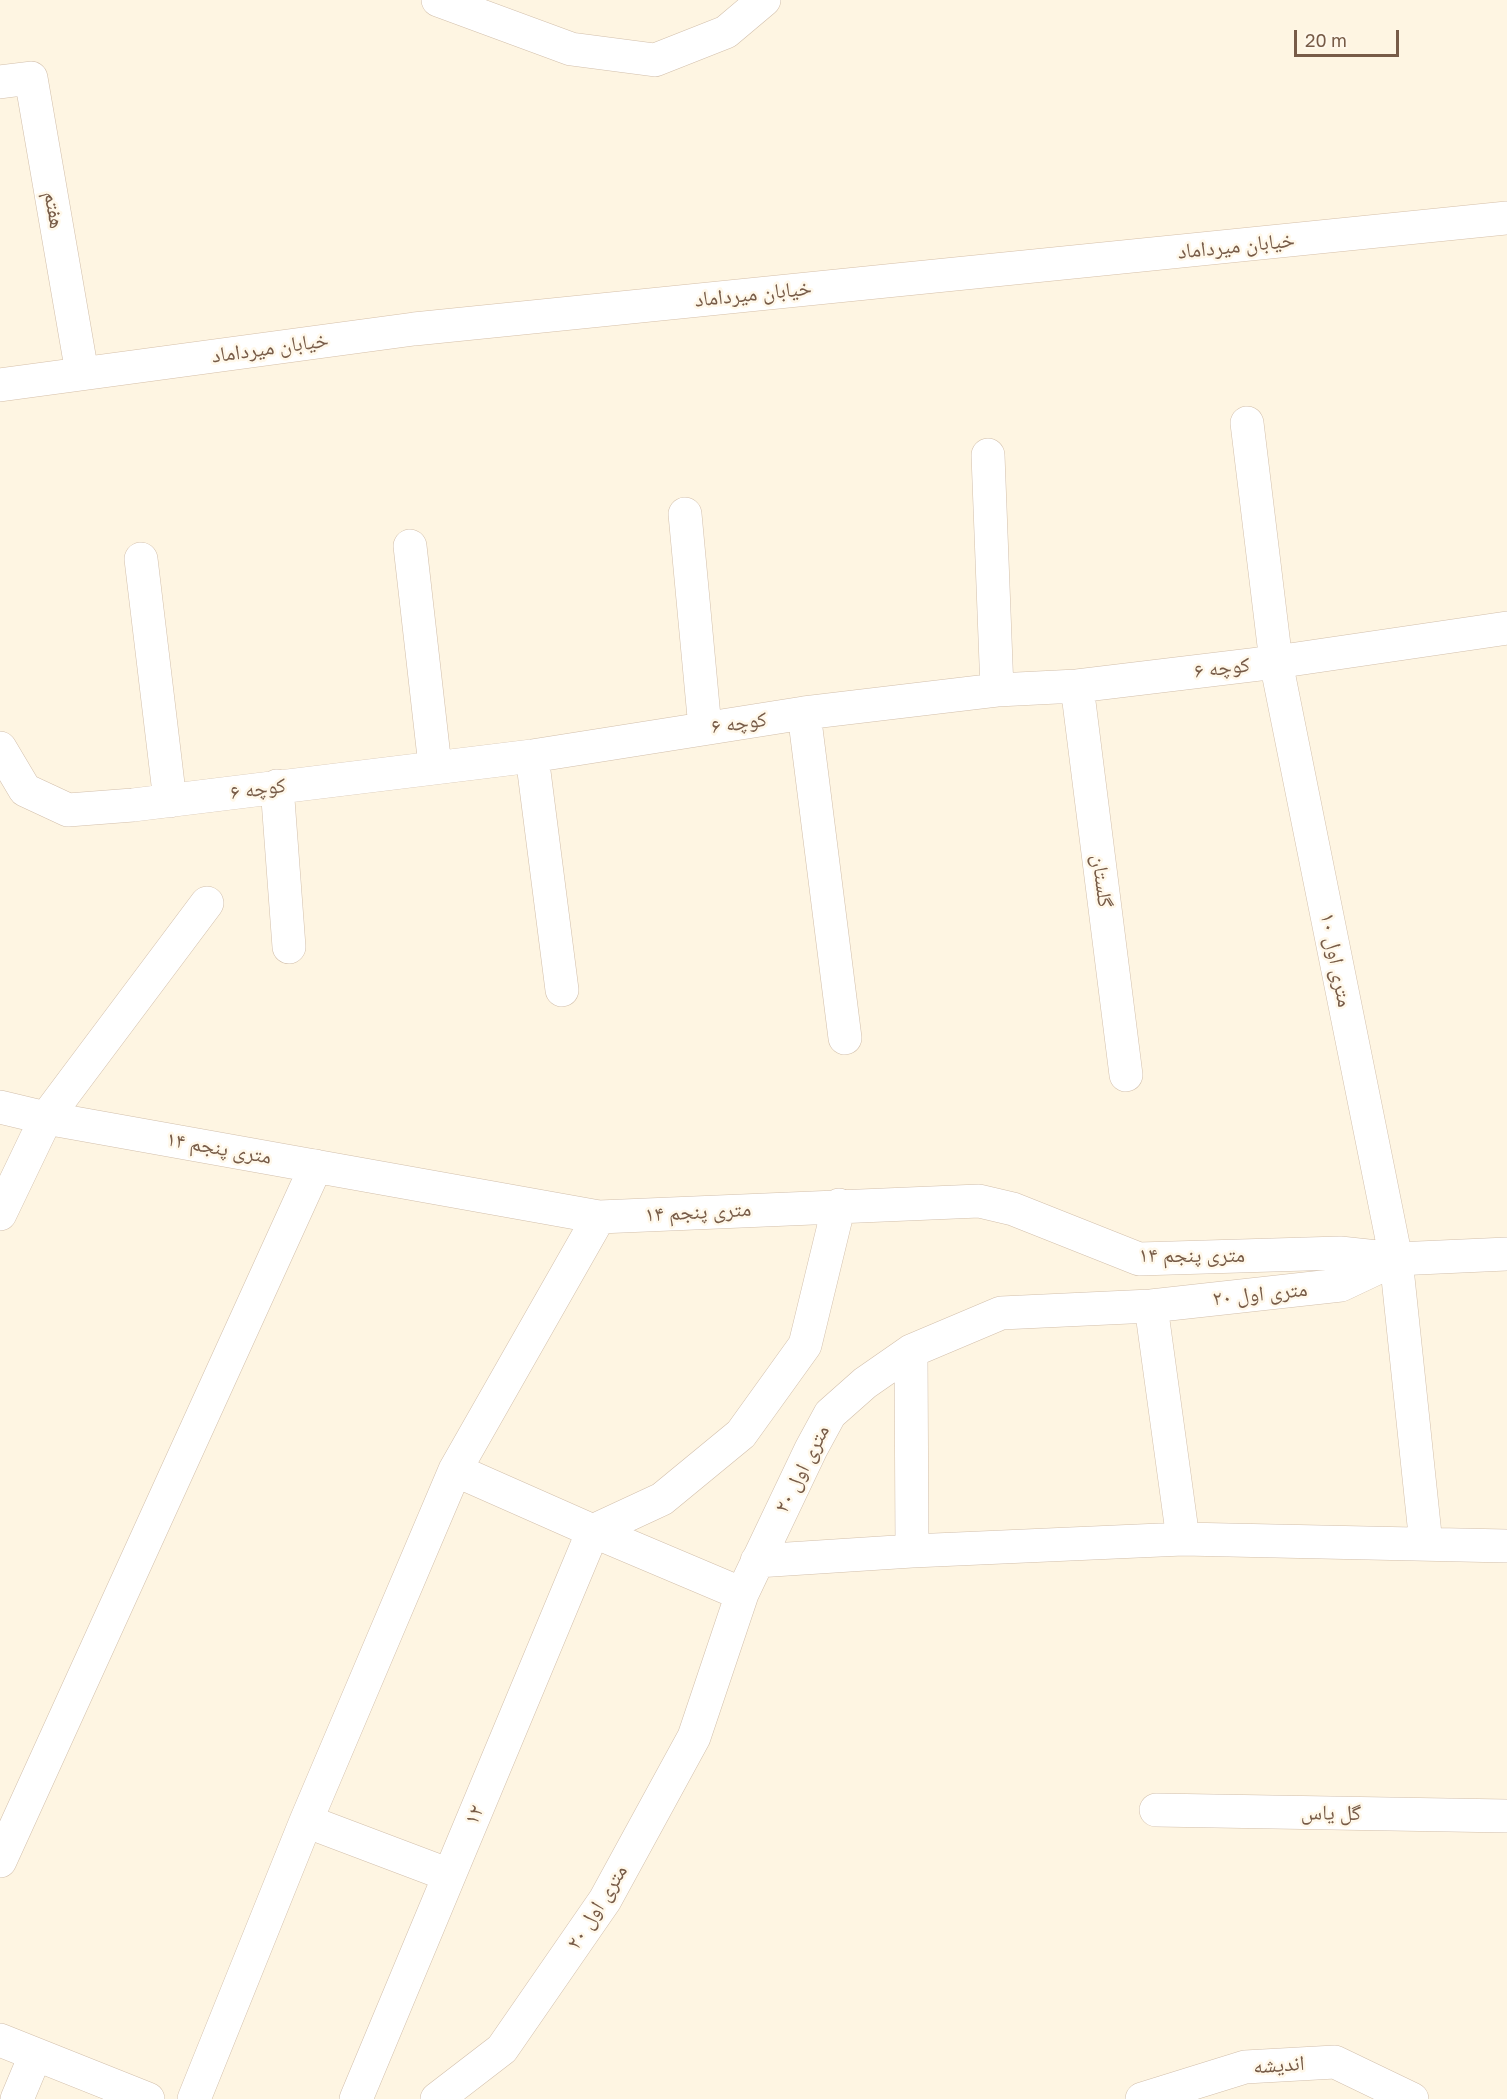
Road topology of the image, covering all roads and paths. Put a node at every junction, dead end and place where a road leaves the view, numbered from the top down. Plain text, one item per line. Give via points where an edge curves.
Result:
1 (438, 0) edge
2 (764, 0) edge
3 (0, 82) edge
4 (1507, 220) edge
5 (82, 373) junction
6 (0, 385) edge
7 (1247, 423) dead end
8 (988, 455) dead end
9 (685, 514) dead end
10 (410, 546) dead end
11 (141, 560) dead end
12 (1507, 628) edge
13 (1276, 662) junction
14 (1077, 686) junction
15 (997, 690) junction
16 (804, 713) junction
17 (705, 728) junction
18 (0, 748) edge
19 (532, 756) junction
20 (435, 766) junction
21 (277, 786) junction
22 (170, 801) junction
23 (207, 903) dead end
24 (289, 947) dead end
25 (562, 990) dead end
26 (845, 1038) dead end
27 (1126, 1075) dead end
28 (0, 1107) edge
29 (46, 1118) junction
30 (316, 1166) junction
31 (839, 1205) junction
32 (0, 1214) edge
33 (599, 1217) junction
34 (1507, 1254) edge
35 (1396, 1259) junction
36 (1151, 1306) junction
37 (911, 1351) junction
38 (455, 1470) junction
39 (593, 1531) junction
40 (1183, 1539) junction
41 (1426, 1544) junction
42 (1507, 1546) edge
43 (912, 1551) junction
44 (757, 1561) junction
45 (742, 1594) junction
46 (1156, 1810) dead end
47 (1507, 1816) edge
48 (306, 1821) junction
49 (0, 1861) edge
50 (449, 1875) junction
51 (0, 2040) edge
52 (35, 2056) junction
53 (17, 2099) edge
54 (148, 2099) edge
55 (194, 2099) edge
56 (356, 2099) edge
57 (437, 2099) edge
58 (1142, 2099) edge
59 (1412, 2099) edge

1 - 2 street via 571,49 655,60 726,32
3 - 5 street, هفتم via 31,78
4 - 5 street, خیابان میرداماد via 414,329
5 - 6 street, خیابان میرداماد
7 - 13 street, ۱۰ متری اول
8 - 15 street
9 - 17 street
10 - 20 street
11 - 22 street
12 - 13 street, کوچه ۶
13 - 14 street, کوچه ۶
13 - 35 street, ۱۰ متری اول
14 - 15 street, کوچه ۶
14 - 27 street, گلستان
15 - 16 street, کوچه ۶
16 - 17 street, کوچه ۶
16 - 26 street
17 - 19 street, کوچه ۶
18 - 22 street, کوچه ۶ via 25,790 68,810
19 - 20 street, کوچه ۶
19 - 25 street
20 - 21 street, کوچه ۶
21 - 22 street, کوچه ۶
21 - 24 street
23 - 29 street
28 - 29 street, ۱۴ متری پنجم
29 - 30 street, ۱۴ متری پنجم
29 - 32 street
30 - 33 street, ۱۴ متری پنجم
30 - 49 street
31 - 33 street, ۱۴ متری پنجم
31 - 35 street, ۱۴ متری پنجم via 979,1202 1013,1209 1139,1259 1340,1253
31 - 39 street via 804,1345 741,1434 662,1499
33 - 38 street
34 - 35 street, ۲۰ متری اول
35 - 36 street, ۲۰ متری اول via 1341,1284
35 - 41 street, ۱۰ متری اول
36 - 37 street, ۲۰ متری اول via 1001,1313
36 - 40 street
37 - 43 street
37 - 44 street, ۲۰ متری اول via 830,1414
38 - 39 street
38 - 48 street
39 - 45 street
39 - 50 street, ۱۲
40 - 41 street
40 - 43 street
41 - 42 street
43 - 44 street
44 - 45 street, ۲۰ متری اول
45 - 57 street, ۲۰ متری اول via 694,1737 605,1900 502,2049
46 - 47 street, گل یاس
48 - 50 street
48 - 55 street
50 - 56 street, ۱۲
51 - 52 street
52 - 53 street
52 - 54 street
58 - 59 street, اندیشه via 1245,2067 1335,2062

